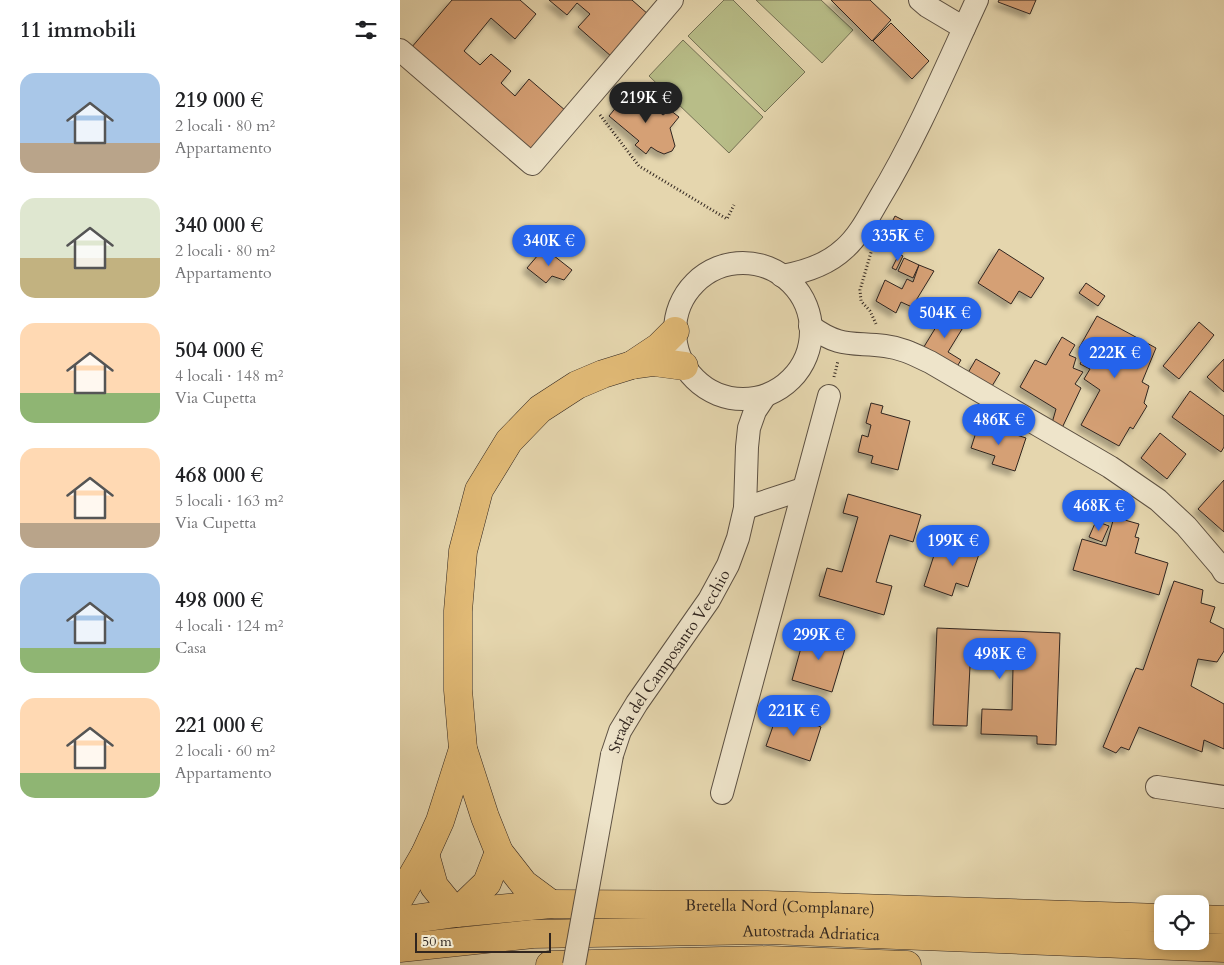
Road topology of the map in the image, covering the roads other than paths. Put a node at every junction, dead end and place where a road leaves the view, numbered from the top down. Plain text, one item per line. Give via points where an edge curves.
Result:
1 (672, 0) edge
2 (977, 0) edge
3 (931, 4) edge
4 (964, 28) junction
5 (400, 50) edge
6 (821, 265) junction
7 (782, 276) junction
8 (802, 298) junction
9 (810, 326) junction
10 (674, 331) junction
11 (842, 344) junction
12 (806, 356) junction
13 (632, 365) junction
14 (684, 366) junction
15 (765, 396) junction
16 (829, 396) road end
17 (729, 398) junction
18 (747, 447) junction
19 (803, 489) junction
20 (745, 508) junction
21 (1223, 569) edge
22 (463, 748) junction
23 (1157, 787) dead end
24 (722, 793) dead end
25 (1224, 797) edge
26 (499, 852) junction
27 (425, 854) junction
28 (400, 897) edge
29 (551, 904) junction
30 (456, 913) junction
31 (1154, 918) edge
32 (1209, 919) edge
33 (1224, 920) edge
34 (400, 921) edge
35 (400, 948) edge
36 (1224, 948) edge
37 (550, 965) edge
38 (574, 965) edge
39 (907, 965) edge

1 - 5 street via 532,164
2 - 4 street
3 - 4 street
4 - 6 street via 898,167 871,213 855,238
6 - 7 street via 802,273
6 - 8 street
7 - 8 street
7 - 10 street via 766,267 748,263 729,264 712,270 685,295 677,312
8 - 9 street
9 - 11 street
9 - 12 street
10 - 13 main road via 659,347
10 - 14 street
11 - 12 street
11 - 21 street via 886,346 930,362 1110,467 1158,500 1186,526
12 - 15 street via 790,380
13 - 14 main road via 654,362
13 - 22 main road via 577,385 540,408 509,441 478,490 463,551 458,611 458,690
14 - 17 street via 711,392
15 - 17 street
15 - 18 street, Strada del Camposanto Vecchio via 749,428
16 - 19 street
17 - 18 street, Strada del Camposanto Vecchio
18 - 20 street, Strada del Camposanto Vecchio
19 - 20 street
19 - 24 street
20 - 38 street, Strada del Camposanto Vecchio, bridge via 728,565 709,600 620,731 612,755
22 - 26 main road
22 - 27 main road via 440,821
23 - 25 street
26 - 29 main road via 524,884
26 - 30 main road via 487,883
27 - 28 main road
27 - 30 main road via 434,886
29 - 30 main road, Bretella Nord (Complanare)
29 - 31 main road, Bretella Nord (Complanare) via 768,906
30 - 34 main road, Bretella Nord (Complanare)
32 - 33 main road
35 - 36 main road, Autostrada Adriatica via 533,934 768,930
37 - 39 main road, Autostrada Adriatica via 768,960

